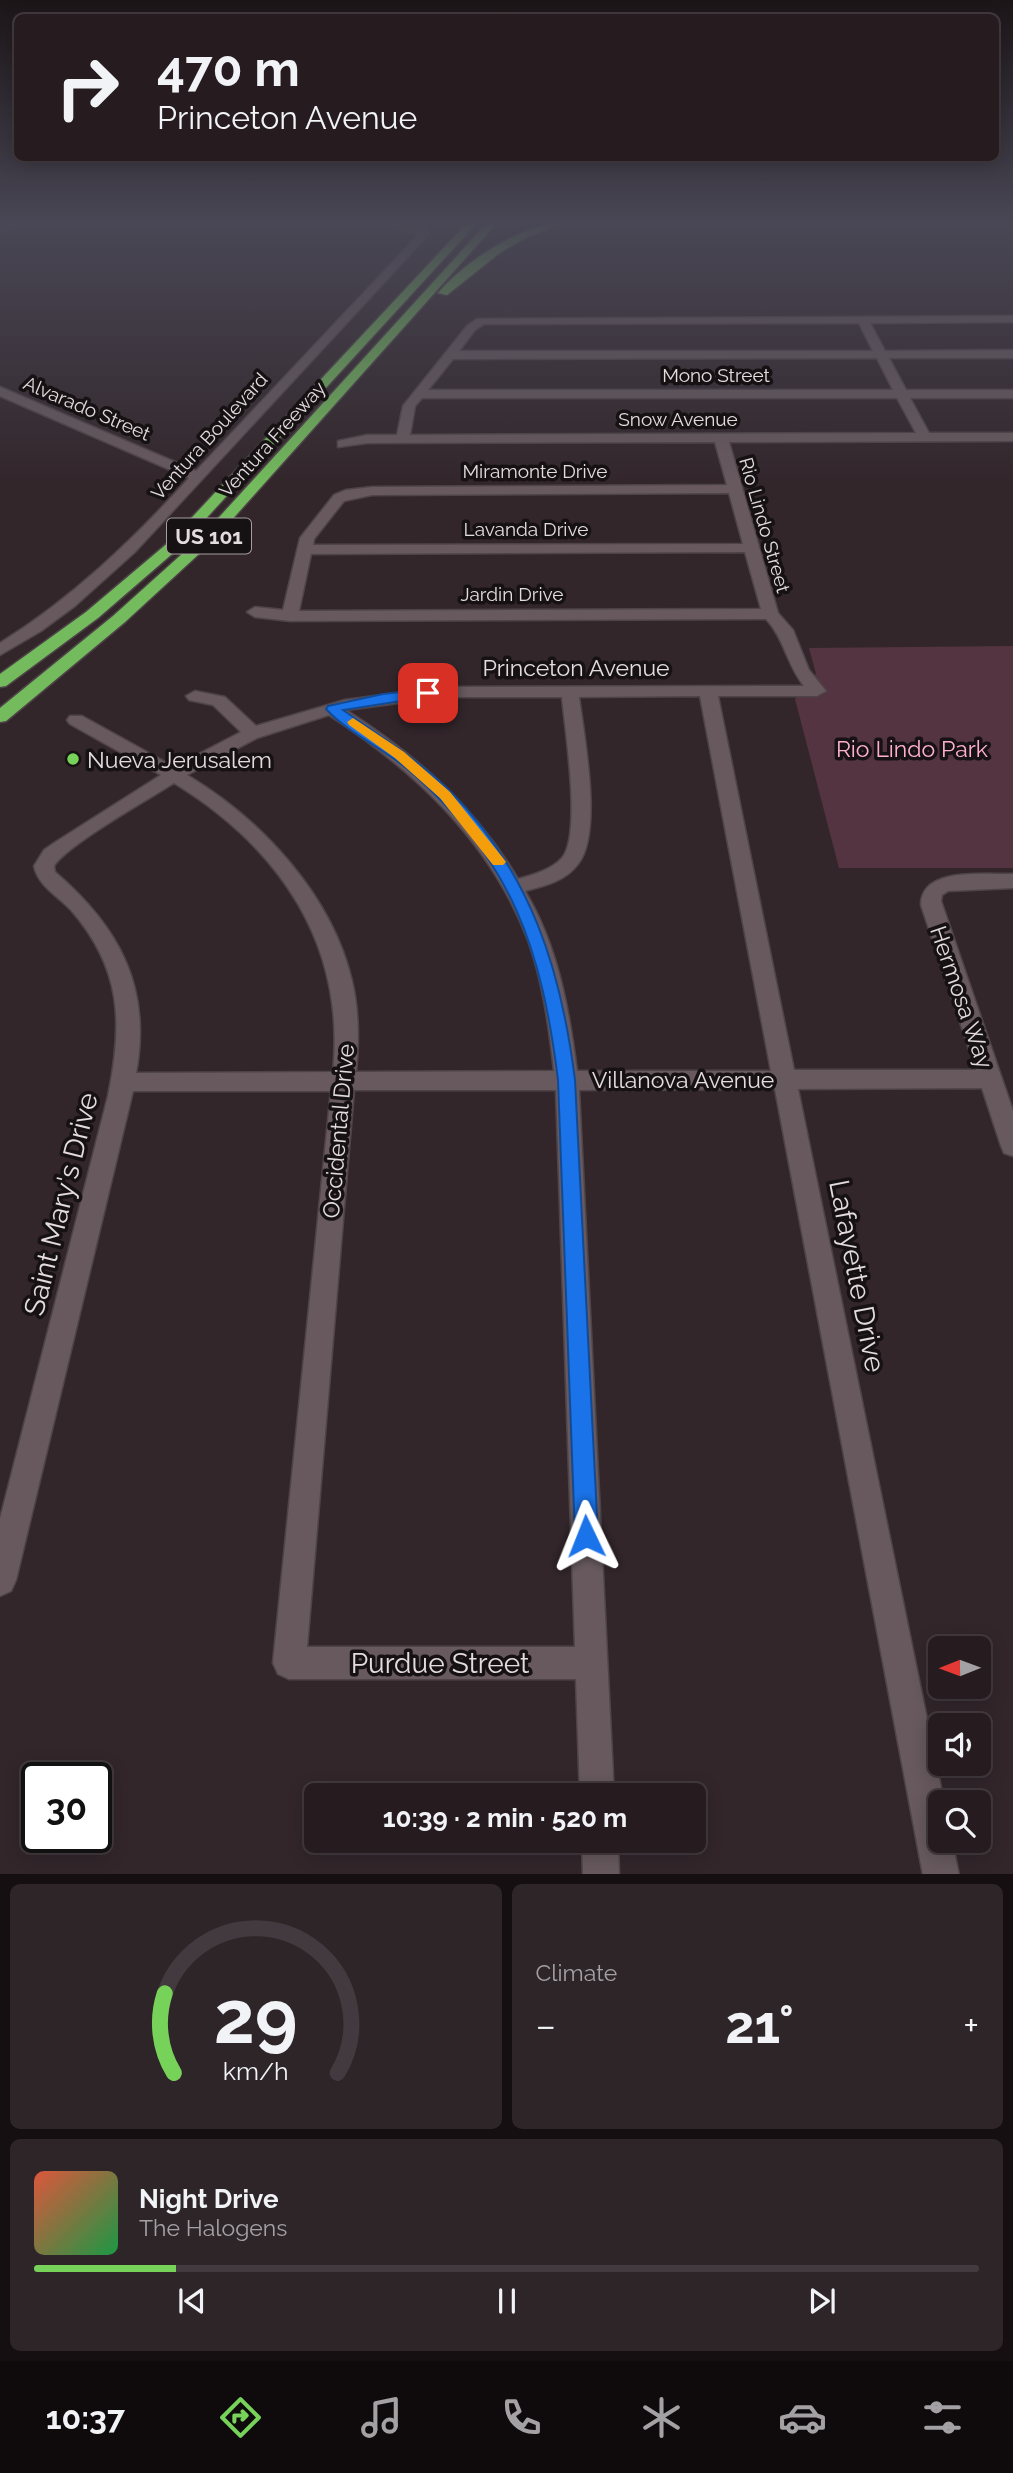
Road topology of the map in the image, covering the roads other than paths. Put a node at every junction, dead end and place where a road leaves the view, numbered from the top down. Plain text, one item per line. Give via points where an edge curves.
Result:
1 (349, 310) edge
2 (377, 310) edge
3 (391, 310) edge
4 (413, 310) edge
5 (424, 310) edge
6 (1013, 319) edge
7 (863, 320) junction
8 (395, 331) junction
9 (1013, 354) edge
10 (451, 355) junction
11 (881, 355) junction
12 (317, 390) junction
13 (0, 391) edge
14 (420, 394) junction
15 (901, 394) junction
16 (1013, 394) edge
17 (924, 437) junction
18 (1013, 437) edge
19 (721, 438) junction
20 (403, 439) junction
21 (344, 444) dead end
22 (198, 477) junction
23 (734, 489) junction
24 (750, 548) junction
25 (303, 550) junction
26 (255, 612) dead end
27 (770, 614) junction
28 (290, 616) junction
29 (0, 650) edge
30 (0, 682) edge
31 (570, 691) junction
32 (708, 691) junction
33 (817, 691) joint
34 (195, 696) dead end
35 (332, 709) junction
36 (0, 718) edge
37 (76, 720) dead end
38 (253, 733) junction
39 (175, 775) junction
40 (44, 866) joint
41 (1013, 881) edge
42 (514, 887) junction
43 (786, 1079) junction
44 (991, 1079) junction
45 (567, 1080) junction
46 (344, 1081) junction
47 (124, 1082) junction
48 (1013, 1146) edge
49 (0, 1580) edge
50 (289, 1663) joint
51 (590, 1663) junction
52 (596, 1783) edge
53 (600, 1853) edge
54 (601, 1874) edge
55 (941, 1874) edge

1 - 22 street, Ventura Boulevard
2 - 12 highway
3 - 12 highway, Ventura Freeway / US 101
4 - 8 highway, Ventura Freeway / US 101
5 - 8 highway
6 - 7 street
7 - 10 street via 481,321
7 - 11 street
8 - 36 highway, Ventura Freeway / US 101 via 207,539
9 - 11 street
10 - 11 street
10 - 14 street
11 - 15 street
12 - 30 highway, Ventura Freeway / US 101 via 157,560 92,615
13 - 22 street, Alvarado Street
14 - 15 street, Mono Street
14 - 20 street via 407,412
15 - 16 street, Mono Street
15 - 17 street
17 - 18 street, Snow Avenue
17 - 19 street, Snow Avenue
19 - 20 street, Snow Avenue
19 - 23 street, Rio Lindo Street
20 - 21 street, Snow Avenue
22 - 29 street, Ventura Boulevard via 102,578
23 - 24 street, Rio Lindo Street
23 - 25 street, Miramonte Drive via 362,491 338,499
24 - 25 street, Lavanda Drive
24 - 27 street, Rio Lindo Street
25 - 28 street
26 - 28 street, Jardin Drive
27 - 28 street, Jardin Drive
27 - 33 street, Rio Lindo Street via 785,630 801,671
31 - 32 street, Princeton Avenue
31 - 35 street, Princeton Avenue via 413,694
31 - 42 street via 579,846 555,874
32 - 33 street, Princeton Avenue
32 - 43 street, Lafayette Drive
34 - 38 street via 219,701
35 - 38 street, Princeton Avenue
35 - 42 street via 400,755 445,795
37 - 39 street, Occidental Drive
38 - 39 street, Princeton Avenue
39 - 40 street, Princeton Avenue via 58,850
39 - 46 street, Occidental Drive via 260,838 311,906 342,986
40 - 47 street, Saint Mary's Drive via 46,876 94,921 120,968 129,1017
41 - 44 street, Hermosa Way via 955,882 935,888 930,896
42 - 45 street via 551,983
43 - 44 street, Villanova Avenue
43 - 45 street, Villanova Avenue
43 - 55 street, Lafayette Drive
44 - 48 street, Hermosa Way
45 - 46 street, Villanova Avenue
45 - 51 street
46 - 47 street, Villanova Avenue
46 - 50 street, Occidental Drive
47 - 49 street, Saint Mary's Drive
50 - 51 street, Purdue Street
51 - 52 street
53 - 54 street

